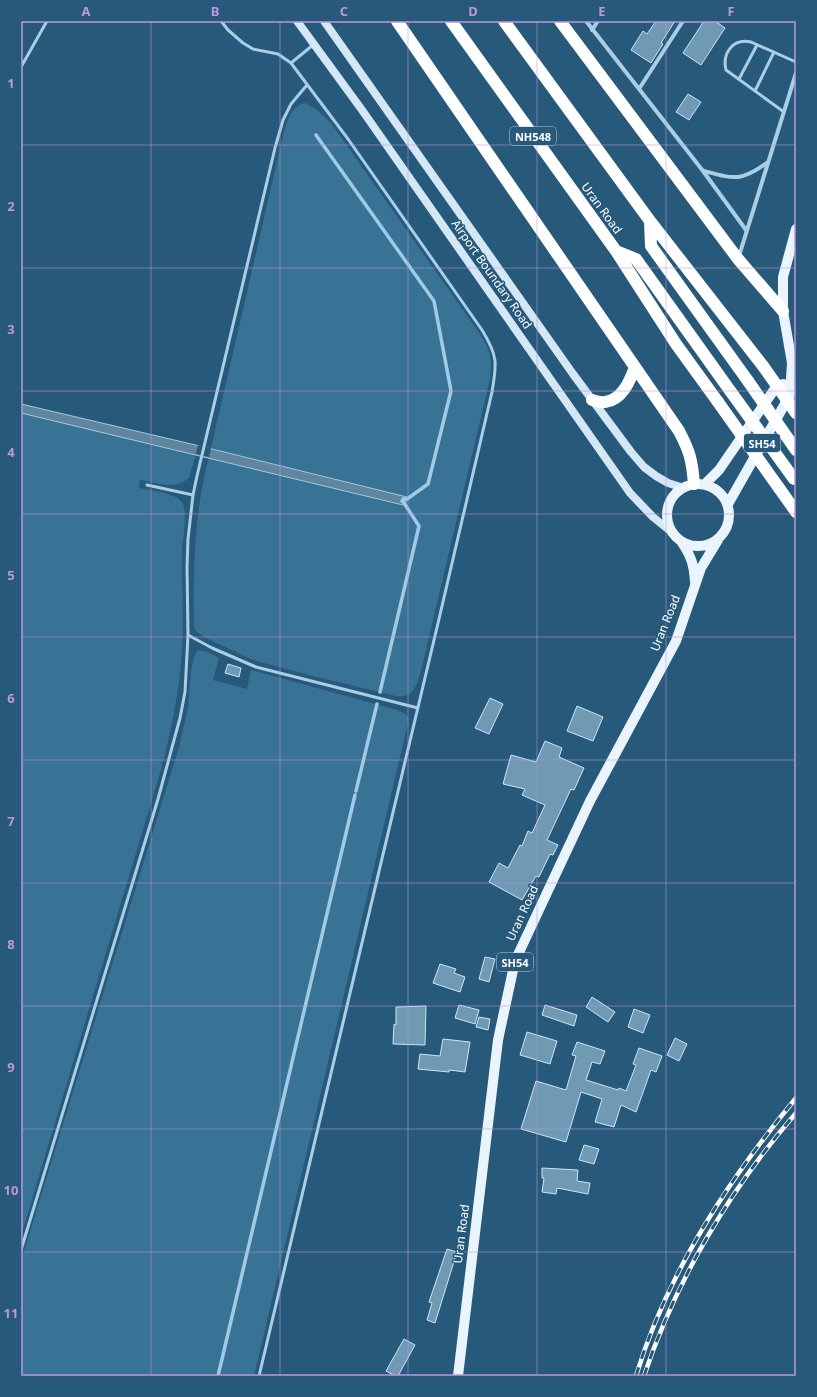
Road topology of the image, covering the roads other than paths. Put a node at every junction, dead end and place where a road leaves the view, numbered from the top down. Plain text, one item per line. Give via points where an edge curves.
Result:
1 (47, 21) edge
2 (221, 21) edge
3 (297, 21) edge
4 (324, 21) edge
5 (397, 21) edge
6 (451, 21) edge
7 (504, 21) edge
8 (560, 21) edge
9 (586, 21) edge
10 (598, 21) edge
11 (683, 21) edge
12 (592, 30) junction
13 (314, 45) junction
14 (757, 45) junction
15 (774, 52) junction
16 (796, 62) edge
17 (291, 63) junction
18 (21, 67) edge
19 (796, 73) edge
20 (739, 79) junction
21 (307, 85) junction
22 (639, 89) junction
23 (755, 91) junction
24 (784, 112) junction
25 (768, 162) junction
26 (703, 171) junction
27 (650, 221) junction
28 (796, 229) edge
29 (746, 230) junction
30 (616, 251) junction
31 (738, 259) junction
32 (783, 311) junction
33 (794, 366) edge
34 (635, 367) junction
35 (791, 380) junction
36 (592, 400) junction
37 (796, 413) edge
38 (796, 450) edge
39 (795, 480) edge
40 (147, 485) dead end
41 (694, 485) junction
42 (193, 495) junction
43 (728, 504) junction
44 (796, 512) edge
45 (677, 538) junction
46 (718, 540) junction
47 (695, 586) junction
48 (188, 635) junction
49 (418, 708) junction
50 (21, 1250) edge
51 (259, 1376) edge
52 (458, 1376) edge

1 - 18 lane
2 - 17 lane via 242,43 253,50 278,54
3 - 13 street, Airport Boundary Road
4 - 36 street, Airport Boundary Road
5 - 34 highway
6 - 30 highway, Uran Road / NH548
7 - 27 highway
8 - 31 highway
9 - 12 street
10 - 12 street
11 - 22 street
12 - 22 street
13 - 17 lane
13 - 45 street, Airport Boundary Road via 630,493
14 - 15 lane
14 - 20 lane
14 - 20 lane via 744,41 737,42 726,55 726,70
15 - 16 lane
15 - 23 lane
17 - 21 lane
19 - 24 street
20 - 23 lane
21 - 42 lane via 291,104 279,134
21 - 49 lane via 348,138 482,330 495,354 492,392
22 - 26 street
23 - 24 lane
24 - 25 street
25 - 26 street via 749,174 736,178
25 - 29 street
26 - 29 street
27 - 37 highway, bridge via 763,366
27 - 38 highway, bridge via 651,246
28 - 32 main road, SH54 via 783,277
29 - 31 street
30 - 39 highway, Uran Road, bridge via 636,259
30 - 44 highway, NH548, bridge via 676,344
31 - 32 highway
32 - 33 main road, SH54
33 - 35 main road, SH54
34 - 36 highway via 624,391 616,398 604,402
34 - 41 highway via 687,447 692,462
35 - 41 main road via 776,387 719,470
35 - 43 main road, SH54 via 790,395
36 - 41 street, Airport Boundary Road via 644,468 662,479
40 - 42 lane
41 - 43 main road via 715,488
41 - 45 main road via 675,494 669,504 669,525
42 - 48 lane via 188,539
43 - 46 main road via 729,524
45 - 46 main road via 690,545 700,546
45 - 47 main road, Uran Road via 689,552 694,566
46 - 47 main road, Uran Road via 701,568
47 - 52 main road, Uran Road / SH54 via 676,641 590,801 515,961 498,1040
48 - 49 lane via 256,667
48 - 50 lane via 185,692 171,756
49 - 51 lane

